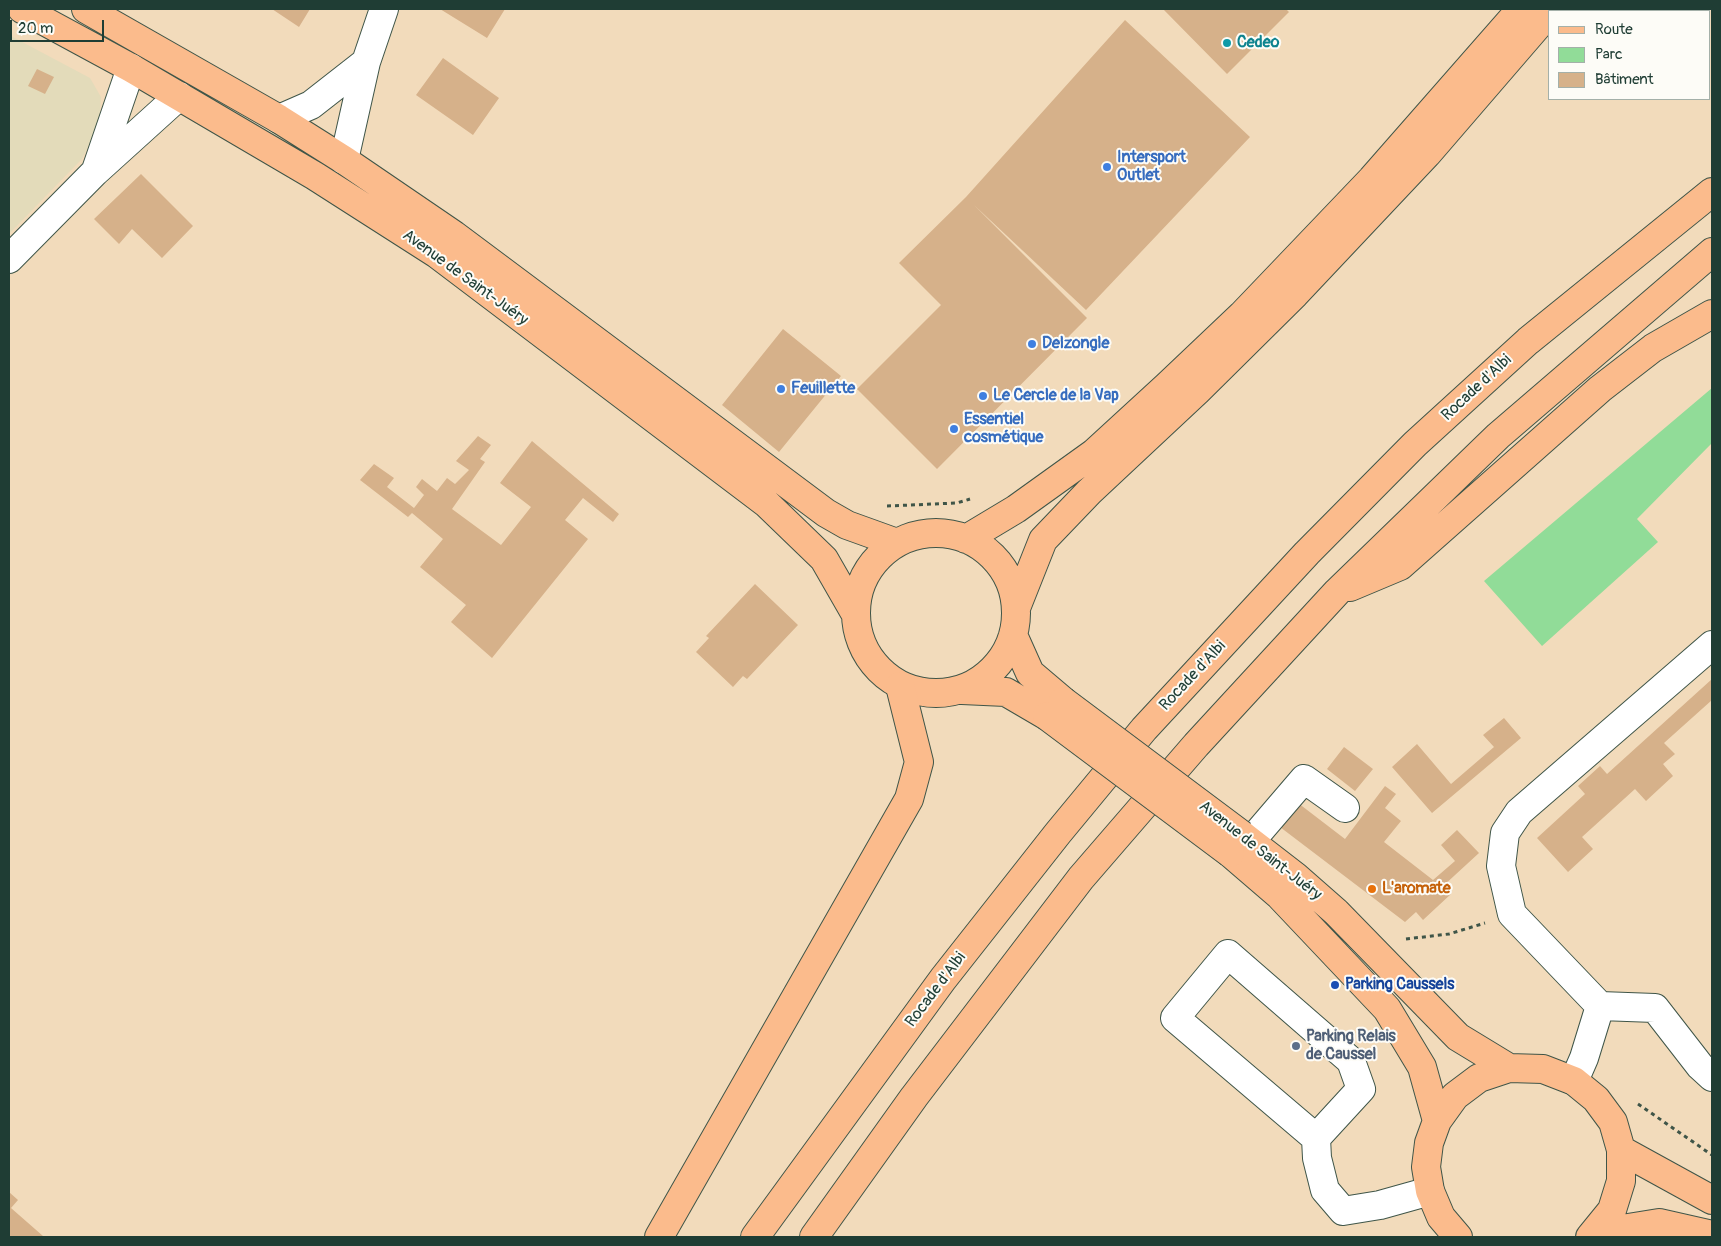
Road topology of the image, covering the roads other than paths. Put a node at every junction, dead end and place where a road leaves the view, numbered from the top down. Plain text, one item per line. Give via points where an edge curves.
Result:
1 (22, 9) edge
2 (86, 9) edge
3 (384, 9) edge
4 (1521, 9) edge
5 (1548, 14) edge
6 (366, 62) junction
7 (131, 68) junction
8 (179, 96) junction
9 (279, 119) junction
10 (344, 160) junction
11 (95, 172) junction
12 (1712, 192) edge
13 (1712, 252) edge
14 (9, 259) edge
15 (1712, 314) edge
16 (966, 539) junction
17 (897, 542) junction
18 (1337, 592) junction
19 (1016, 608) junction
20 (855, 613) junction
21 (1013, 635) junction
22 (1712, 645) edge
23 (900, 686) junction
24 (962, 690) junction
25 (1055, 709) junction
26 (1346, 808) dead end
27 (1241, 843) junction
28 (1600, 1006) junction
29 (1509, 1068) junction
30 (1712, 1078) edge
31 (1574, 1081) junction
32 (1437, 1121) junction
33 (1316, 1138) junction
34 (1621, 1150) junction
35 (1430, 1191) junction
36 (1712, 1200) edge
37 (1712, 1235) edge
38 (659, 1237) edge
39 (755, 1237) edge
40 (814, 1237) edge
41 (1458, 1237) edge
42 (1590, 1237) edge
43 (1606, 1237) edge

1 - 7 main road, Avenue de Saint-Juéry
2 - 9 main road, Avenue de Saint-Juéry
3 - 6 street
4 - 16 main road via 1372,179 1242,315 1174,380 1094,453 1016,509
5 - 19 main road via 1427,154 1295,294 1043,540
6 - 9 street via 311,104
6 - 10 street
7 - 8 main road, Avenue de Saint-Juéry
7 - 11 street
8 - 11 street
8 - 20 main road, Avenue de Saint-Juéry via 315,176 436,254 766,503 824,560
9 - 10 main road, Avenue de Saint-Juéry
10 - 17 main road, Avenue de Saint-Juéry via 454,235 826,513 847,525
11 - 14 street
12 - 39 main road, Rocade d'Albi via 1528,341 1415,444 1307,553 1144,729 943,979
13 - 18 main road via 1498,436
15 - 18 main road via 1653,348 1600,389 1400,566
16 - 17 main road via 943,533
16 - 19 main road via 985,550 1001,566 1011,586
17 - 20 main road via 875,560 860,584
18 - 40 main road via 1196,745 1081,878 914,1097
19 - 21 main road
20 - 23 main road via 858,635 867,656
21 - 24 main road via 1006,653 994,669
21 - 25 main road, Avenue de Saint-Juéry via 1030,672
22 - 28 street via 1519,812 1505,833 1501,866 1512,914
23 - 24 main road via 942,694
23 - 38 main road via 920,762 909,799
24 - 25 main road via 1006,692
25 - 27 main road, Avenue de Saint-Juéry, bridge
26 - 27 street via 1304,779
27 - 29 main road, Avenue de Saint-Juéry via 1336,912 1458,1037
27 - 32 main road via 1280,896 1386,1009 1422,1067
28 - 30 street via 1655,1008
28 - 31 street
29 - 31 main road via 1543,1069
29 - 32 main road via 1473,1082 1454,1096
31 - 34 main road via 1596,1099 1612,1122
32 - 35 main road via 1427,1159
33 - 33 street via 1361,1089 1351,1062 1228,954 1174,1018
33 - 35 street via 1325,1190 1343,1211
34 - 36 main road
34 - 42 main road via 1621,1181 1612,1210
35 - 41 main road via 1441,1217
37 - 43 main road via 1659,1223 1628,1228

